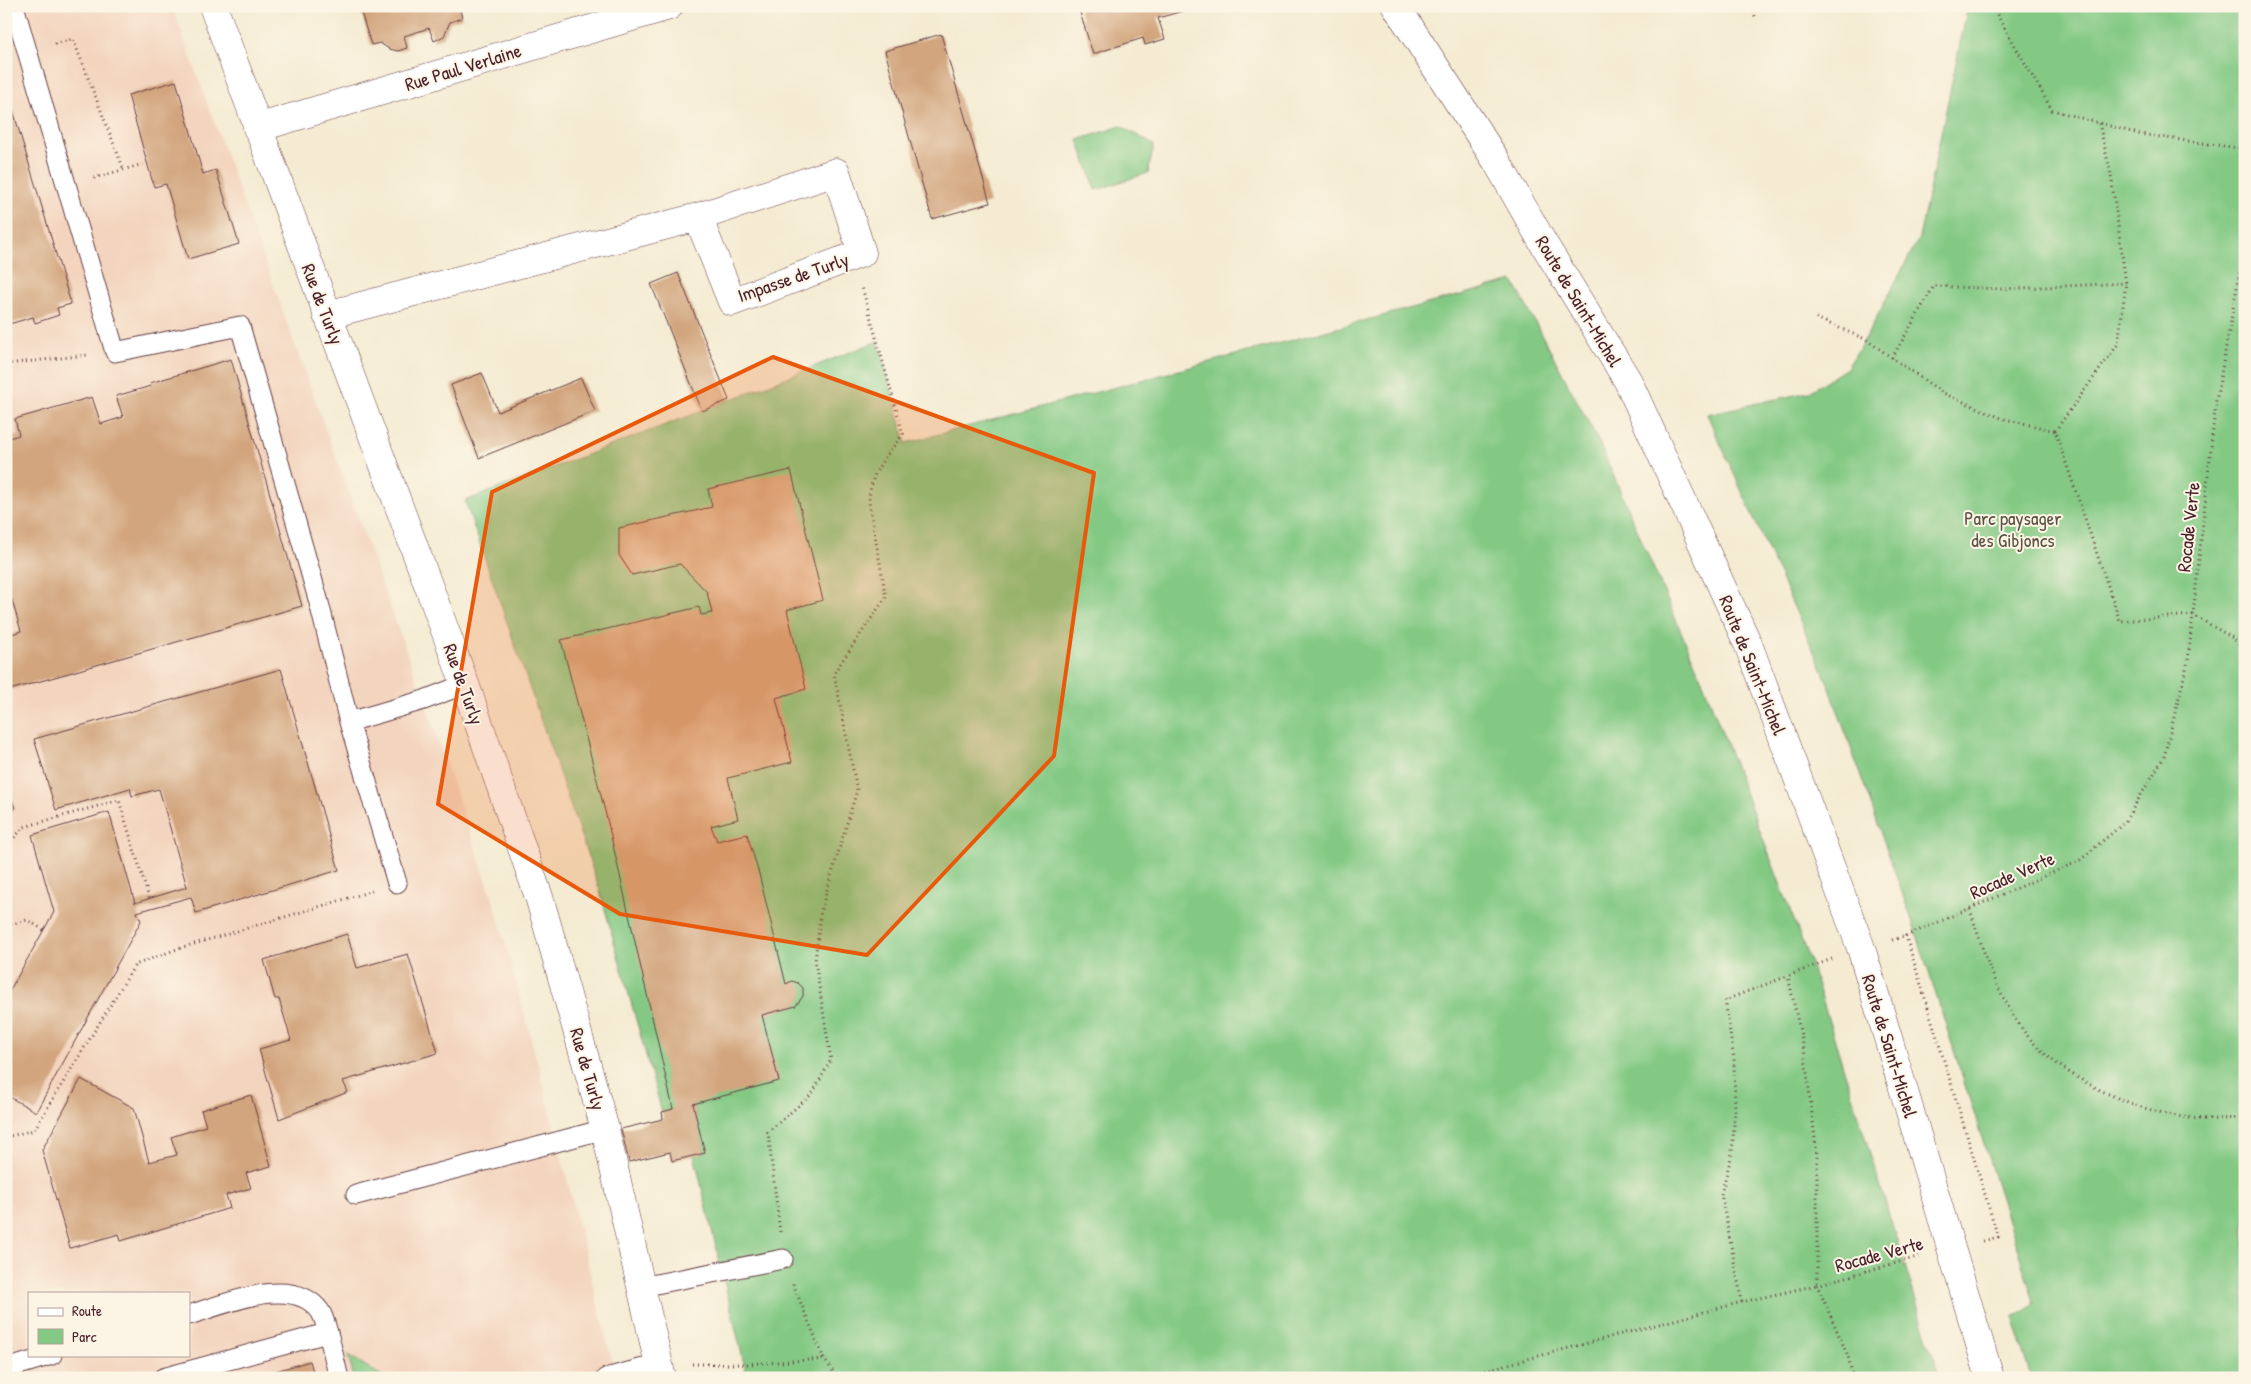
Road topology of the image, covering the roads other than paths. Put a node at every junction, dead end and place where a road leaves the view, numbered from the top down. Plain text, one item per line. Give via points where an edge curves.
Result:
1 (14, 6) edge
2 (213, 6) edge
3 (669, 6) edge
4 (1396, 6) edge
5 (258, 128) junction
6 (698, 217) junction
7 (327, 315) junction
8 (465, 684) junction
9 (349, 722) junction
10 (396, 883) road end
11 (605, 1129) junction
12 (356, 1195) dead end
13 (783, 1259) road end
14 (641, 1287) junction
15 (190, 1315) edge
16 (327, 1333) junction
17 (49, 1356) edge
18 (6, 1369) edge
19 (660, 1371) edge
20 (163, 1378) edge
21 (339, 1378) edge
22 (606, 1378) edge
23 (1990, 1378) edge

1 - 9 lane via 115,352 240,326 318,598
2 - 5 street, Rue de Turly
3 - 5 street, Rue Paul Verlaine
4 - 23 street, Route de Saint-Michel via 1497,162 1628,381 1748,644 1861,948
5 - 7 street, Rue de Turly
6 - 6 street, Impasse de Turly via 836,172 862,253 732,302
6 - 7 street, Impasse de Turly
7 - 8 street, Rue de Turly
8 - 9 lane
8 - 11 street, Rue de Turly via 540,900
9 - 10 lane
11 - 12 lane
11 - 14 street, Rue de Turly
13 - 14 lane
14 - 19 street, Rue de Turly
15 - 16 lane via 262,1294 286,1292 307,1300 320,1311
16 - 20 lane
16 - 21 lane
17 - 18 lane
19 - 22 lane

